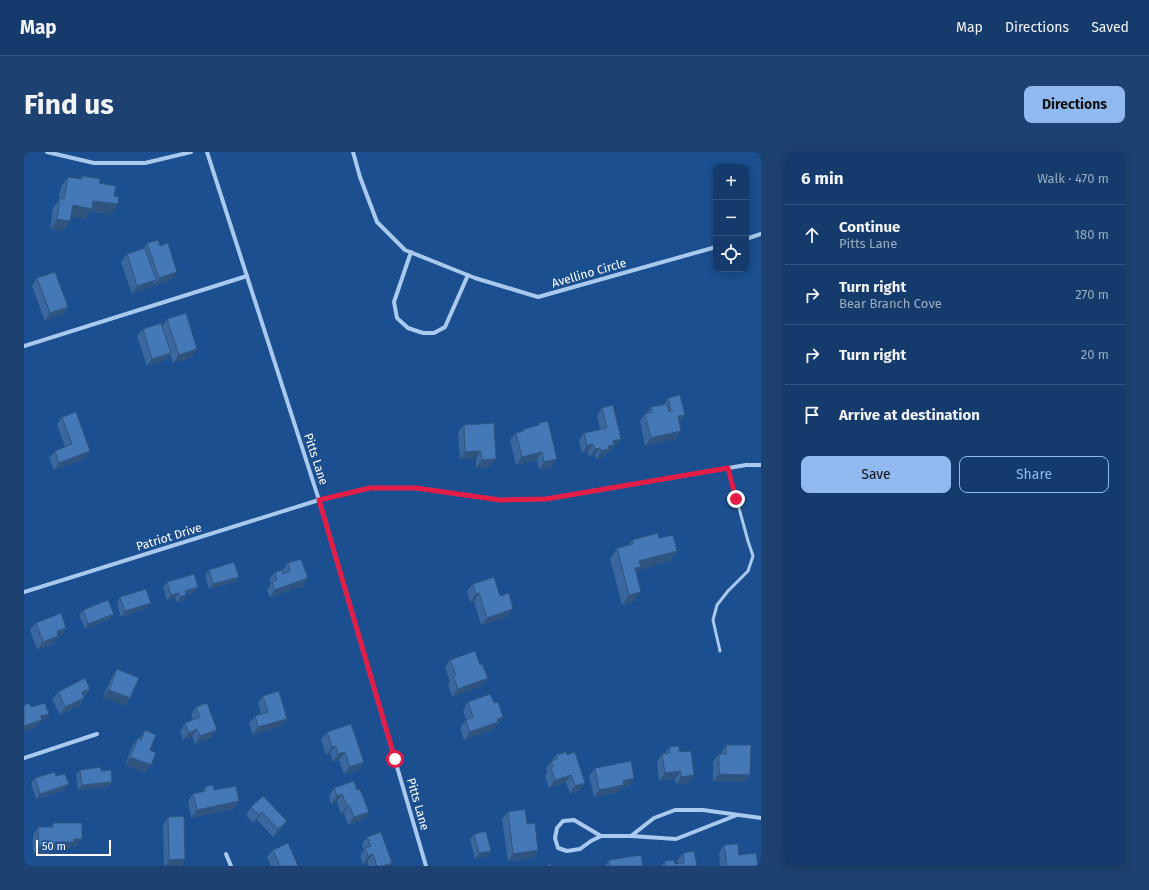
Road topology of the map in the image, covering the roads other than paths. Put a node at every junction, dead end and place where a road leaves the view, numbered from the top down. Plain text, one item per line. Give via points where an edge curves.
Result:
1 (47, 152) edge
2 (191, 152) edge
3 (207, 152) edge
4 (353, 152) edge
5 (761, 234) edge
6 (749, 238) edge
7 (713, 248) edge
8 (411, 252) junction
9 (468, 275) junction
10 (247, 276) junction
11 (24, 346) edge
12 (761, 465) edge
13 (728, 468) junction
14 (319, 500) junction
15 (24, 592) edge
16 (720, 651) dead end
17 (97, 734) dead end
18 (24, 758) edge
19 (738, 815) junction
20 (761, 818) edge
21 (601, 836) junction
22 (631, 836) junction
23 (226, 854) dead end
24 (231, 866) edge
25 (426, 866) edge

1 - 2 street via 94,163 145,163
3 - 10 street, Pitts Lane
4 - 8 street, Avellino Circle via 377,222 405,250
5 - 6 street
7 - 9 street, Avellino Circle via 538,297
8 - 9 street, Avellino Circle
8 - 9 street via 394,302 397,318 408,328 423,333 434,333 445,327
10 - 11 street
10 - 14 street, Pitts Lane
12 - 13 street, Patriot Drive
13 - 14 street, Patriot Drive via 546,499 500,500 416,488 370,488
13 - 16 lane via 753,556 748,571 728,590 718,605 713,620
14 - 15 street, Patriot Drive
14 - 25 street, Pitts Lane
17 - 18 street
19 - 20 street
19 - 22 street via 676,839
19 - 22 street via 703,810 675,810 654,818
21 - 21 street via 574,820 563,821 557,828 555,838 558,848 567,851 580,849
21 - 22 street
23 - 24 street

